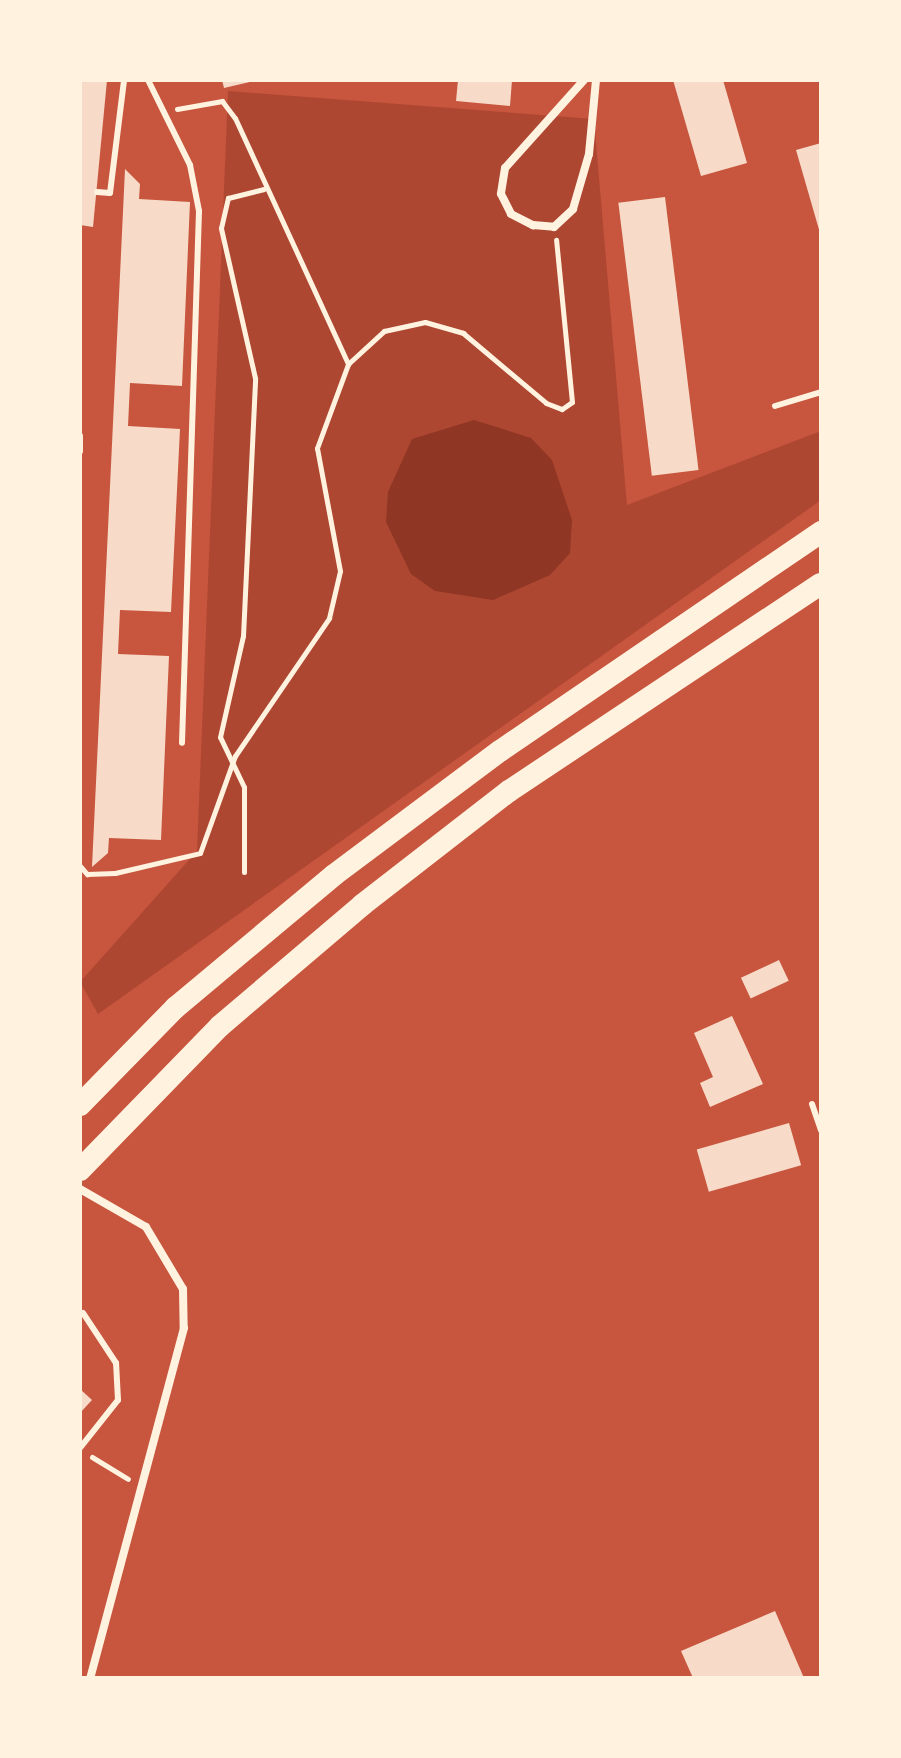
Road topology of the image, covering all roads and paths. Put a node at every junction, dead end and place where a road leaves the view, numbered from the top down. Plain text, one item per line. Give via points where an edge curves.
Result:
1 (124, 80) edge
2 (148, 80) edge
3 (584, 80) edge
4 (596, 80) edge
5 (183, 107) dead end
6 (264, 189) junction
7 (97, 192) dead end
8 (554, 227) junction
9 (348, 364) junction
10 (821, 392) edge
11 (775, 406) dead end
12 (80, 435) edge
13 (80, 451) edge
14 (821, 532) edge
15 (821, 584) edge
16 (182, 743) dead end
17 (235, 756) junction
18 (80, 866) edge
19 (244, 872) dead end
20 (812, 1104) dead end
21 (80, 1105) edge
22 (821, 1130) edge
23 (80, 1170) edge
24 (80, 1189) edge
25 (81, 1313) edge
26 (80, 1448) edge
27 (144, 1485) junction
28 (90, 1678) edge

1 - 7 lane via 110,193
2 - 16 lane via 190,165 199,211
3 - 8 street via 505,168 501,194 511,214
4 - 8 street via 589,154 573,209
5 - 6 path via 222,101
6 - 9 path
6 - 17 path via 228,198 221,228 255,378 243,636 220,737
8 - 9 path via 572,402 562,409 546,403 463,333 425,322 384,331
9 - 17 path via 317,448 340,571 329,618
10 - 11 lane
12 - 13 path
14 - 21 highway via 500,751 334,875 175,1008
15 - 23 highway via 509,791 362,905 220,1026
17 - 18 path via 200,853 115,873 87,874
17 - 19 path via 244,787
20 - 22 lane
24 - 27 street via 146,1227 183,1289 175,1378
25 - 26 lane via 116,1363 118,1400
26 - 27 path
27 - 28 street

